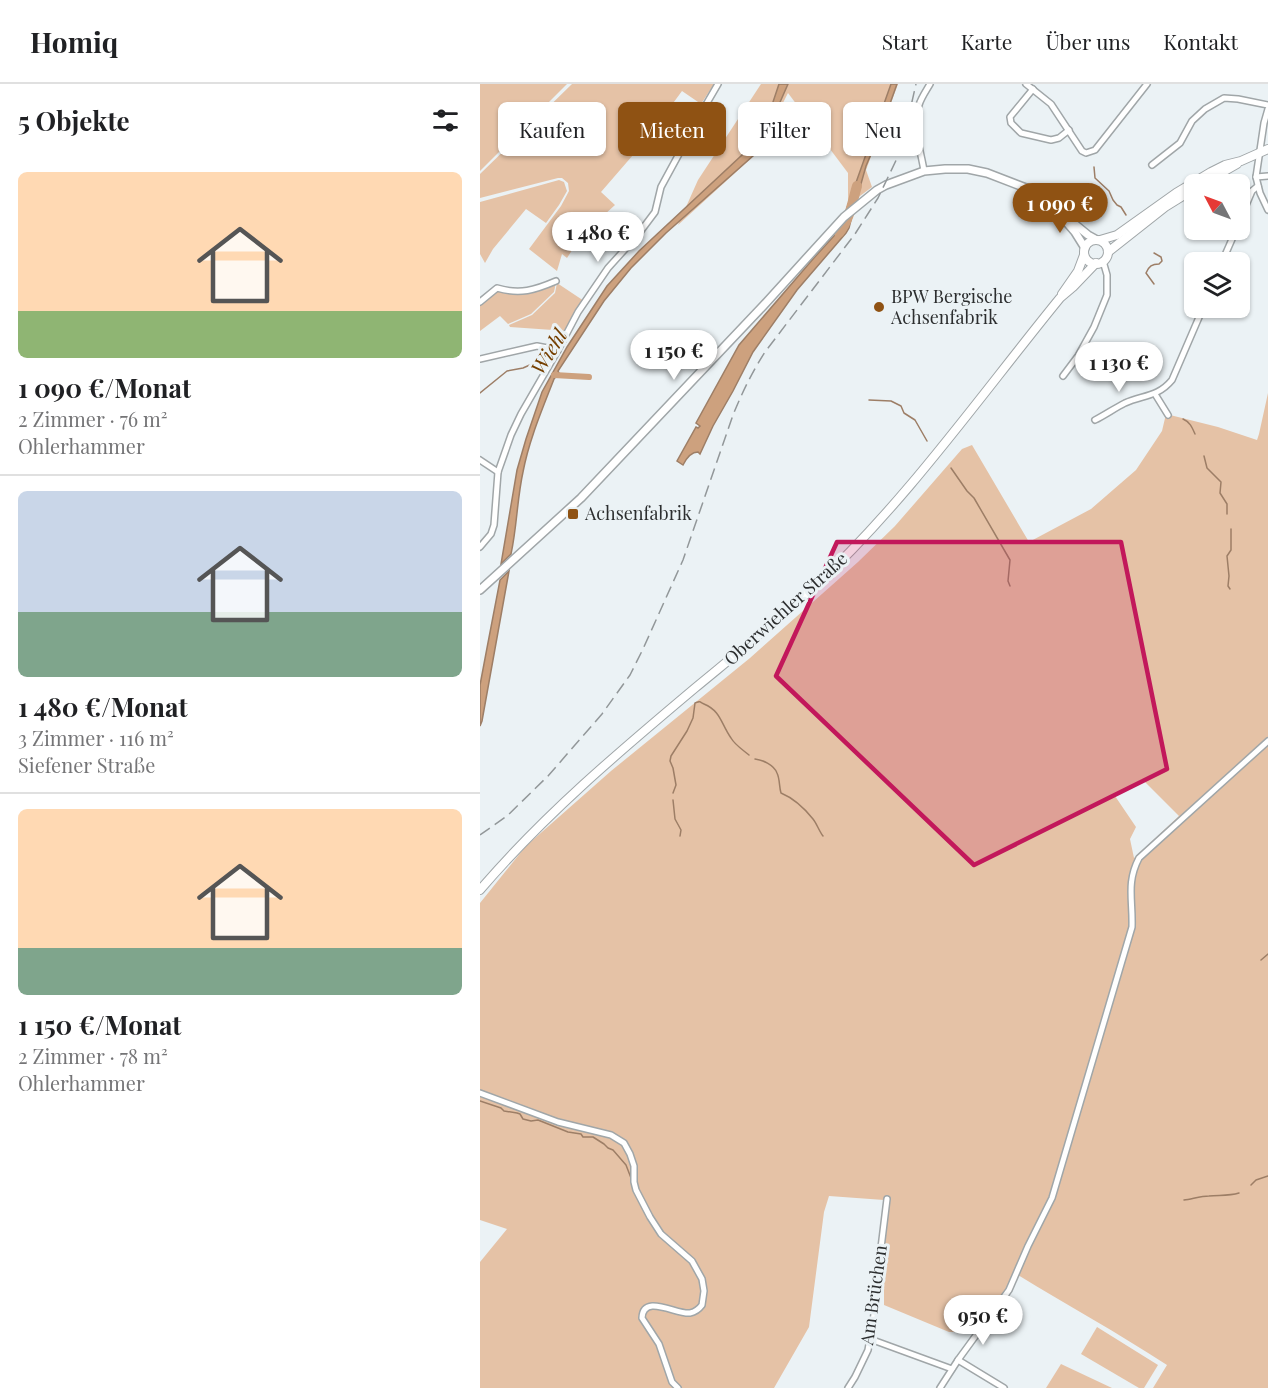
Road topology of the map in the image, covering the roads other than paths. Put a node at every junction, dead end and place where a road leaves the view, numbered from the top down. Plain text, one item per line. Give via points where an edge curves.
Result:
1 (718, 84) edge
2 (930, 84) edge
3 (1026, 84) edge
4 (1147, 84) edge
5 (1033, 89) junction
6 (1268, 107) edge
7 (1069, 130) junction
8 (1264, 151) edge
9 (1241, 161) junction
10 (1152, 165) dead end
11 (924, 171) junction
12 (1221, 174) edge
13 (1268, 176) edge
14 (1256, 177) junction
15 (1258, 186) junction
16 (1184, 195) edge
17 (1250, 196) edge
18 (1055, 208) junction
19 (1268, 210) edge
20 (1098, 240) junction
21 (1085, 251) junction
22 (1108, 252) junction
23 (1099, 262) junction
24 (556, 281) dead end
25 (1060, 298) junction
26 (480, 302) edge
27 (1199, 318) edge
28 (558, 350) junction
29 (480, 358) edge
30 (1063, 376) dead end
31 (1155, 394) junction
32 (1168, 415) dead end
33 (1095, 420) dead end
34 (480, 460) edge
35 (498, 472) junction
36 (480, 547) edge
37 (480, 590) edge
38 (1268, 741) edge
39 (480, 890) edge
40 (480, 1093) edge
41 (887, 1199) dead end
42 (870, 1339) junction
43 (958, 1360) junction
44 (952, 1369) junction
45 (678, 1388) edge
46 (848, 1388) edge
47 (940, 1388) edge
48 (1004, 1388) edge

1 - 28 street via 661,187 655,213 608,268
2 - 11 street via 916,116
3 - 5 street
4 - 7 street via 1095,150 1082,151
5 - 7 street via 1051,104
5 - 7 street via 1010,117 1011,123 1021,133 1051,140
6 - 8 street
6 - 10 street via 1224,98 1192,121 1180,143
8 - 9 main road
8 - 14 street
9 - 12 main road
9 - 20 main road via 1211,172 1117,235
11 - 18 street via 968,169 987,173 1026,188
11 - 37 street via 886,185 844,217 581,498
13 - 14 street
14 - 15 street
15 - 17 street
15 - 19 street
16 - 22 main road
18 - 20 street
18 - 21 street
20 - 21 main road via 1088,243
20 - 22 main road
21 - 23 main road via 1089,261
21 - 25 main road, Oberwiehler Straße
22 - 23 main road
23 - 25 main road, Oberwiehler Straße
23 - 30 street via 1107,275 1107,295 1084,346
24 - 26 street via 523,292 497,288
25 - 39 main road, Oberwiehler Straße via 918,476 859,543 592,777 514,850
27 - 31 street via 1172,380
28 - 29 street via 537,346
28 - 35 street via 521,414
31 - 32 street
31 - 33 street via 1125,403
34 - 35 street
35 - 36 street via 494,525
38 - 43 street via 1139,858 1133,868 1132,927 1052,1198 1009,1290
40 - 45 street via 558,1122 611,1135 624,1143 634,1166 636,1190 650,1217 661,1234 692,1261 702,1279 702,1305 693,1312 652,1306 642,1313
41 - 42 street, Am Brüchen
42 - 44 street
42 - 46 street, Am Brüchen
43 - 44 street
43 - 48 street
44 - 47 street

